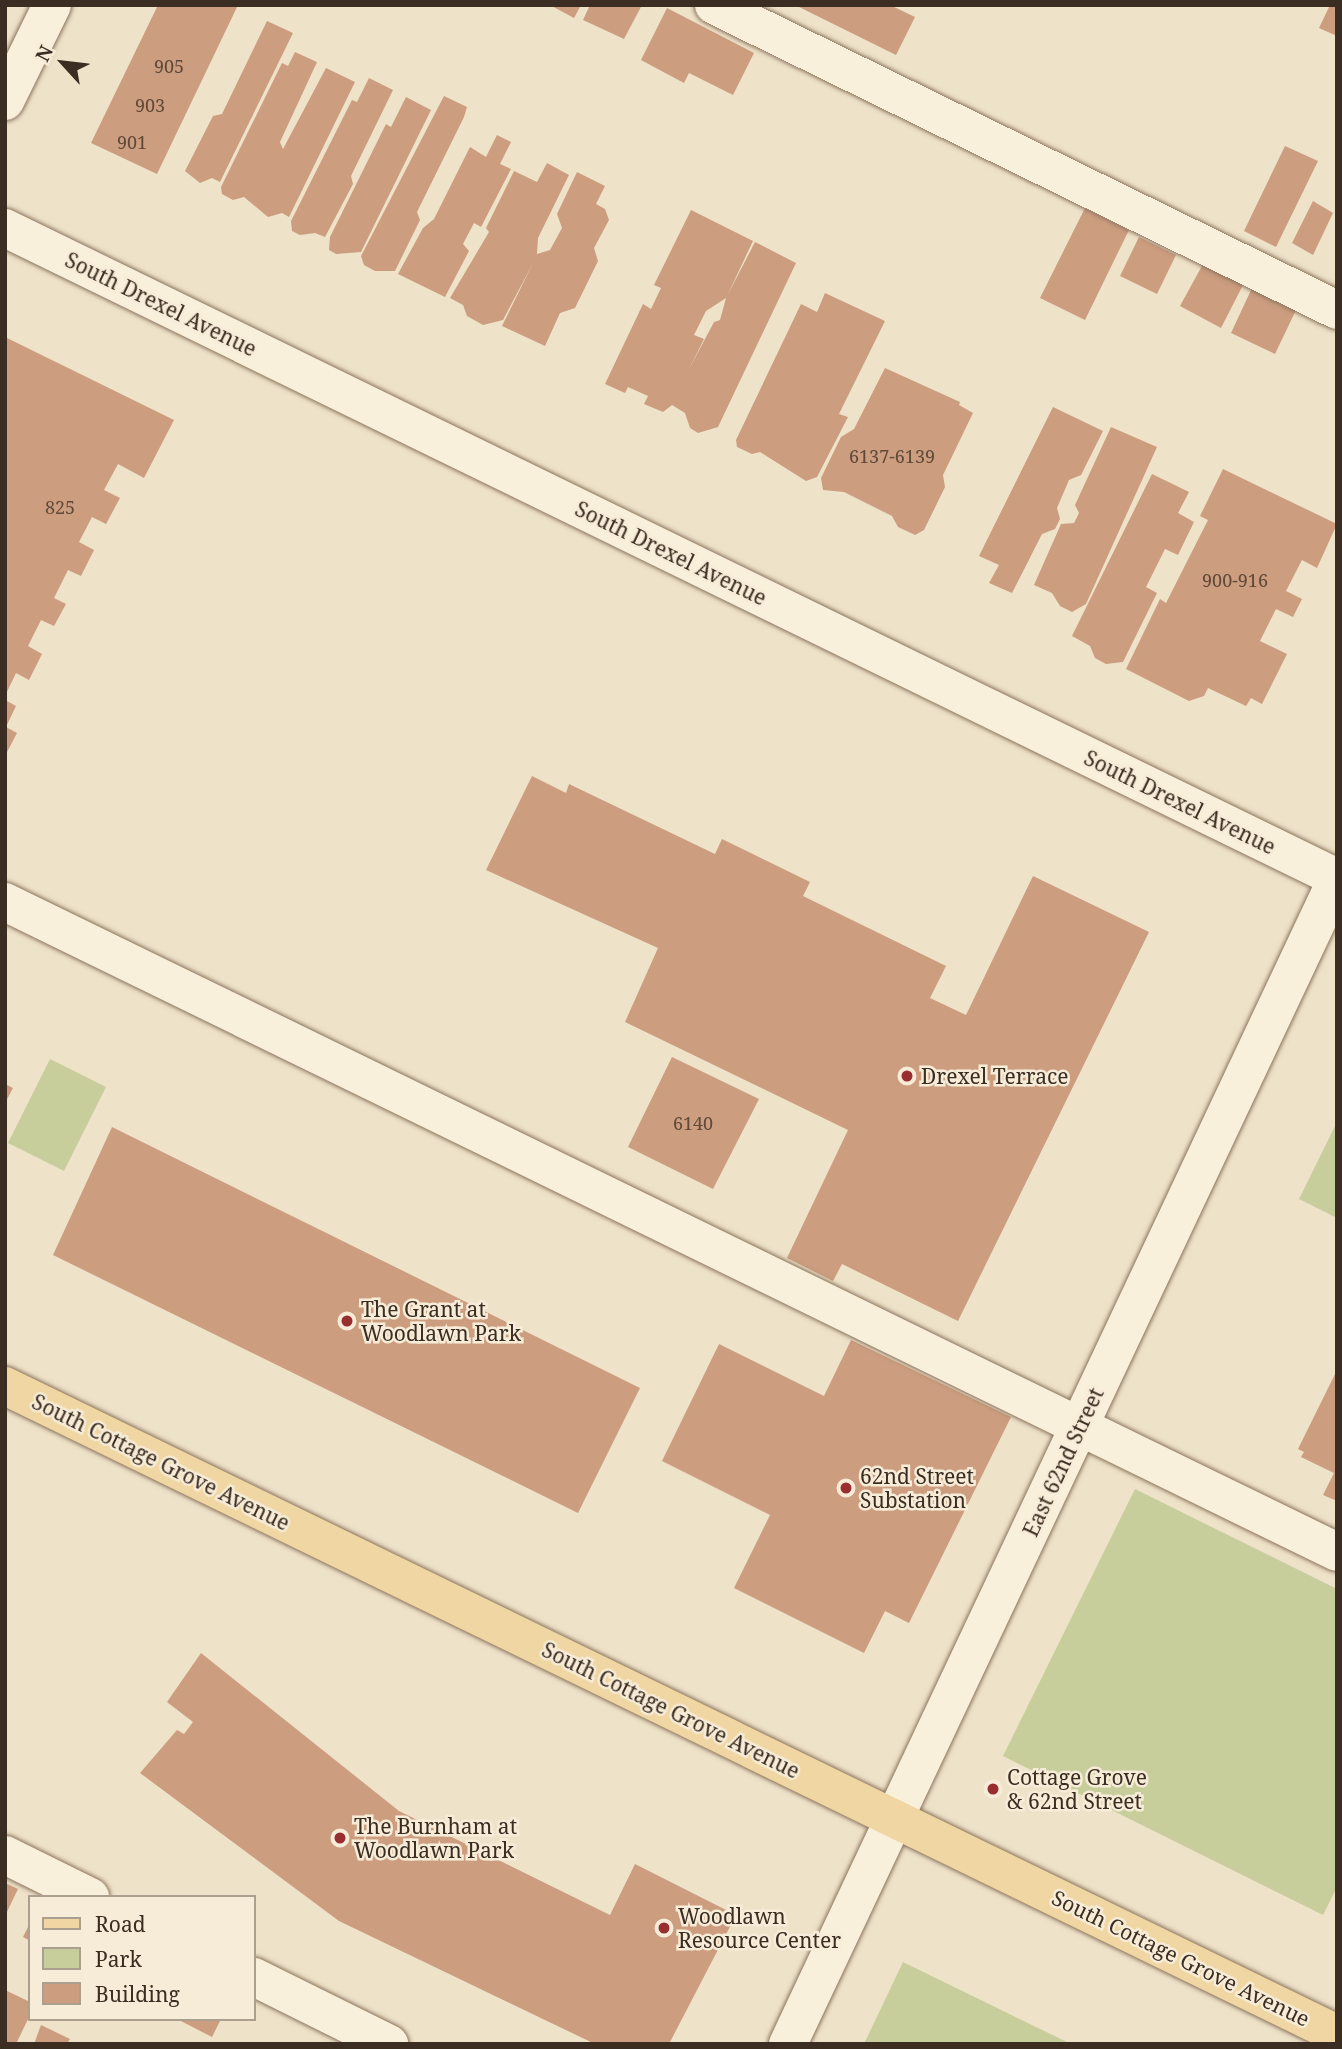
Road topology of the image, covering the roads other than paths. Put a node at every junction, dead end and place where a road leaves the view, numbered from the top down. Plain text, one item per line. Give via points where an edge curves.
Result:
1 (52, 5) edge
2 (714, 5) edge
3 (5, 101) edge
4 (5, 228) edge
5 (1337, 310) edge
6 (1337, 878) edge
7 (5, 902) edge
8 (5, 1386) edge
9 (1080, 1426) junction
10 (1337, 1552) edge
11 (896, 1819) junction
12 (5, 1855) edge
13 (86, 1895) edge
14 (256, 1978) edge
15 (1337, 2034) edge
16 (389, 2044) edge
17 (788, 2044) edge

1 - 3 street
2 - 5 street
4 - 6 street, South Drexel Avenue
6 - 9 street, East 62nd Street
7 - 9 street
8 - 11 main road, South Cottage Grove Avenue
9 - 10 street
9 - 11 street, East 62nd Street
11 - 15 main road, South Cottage Grove Avenue
11 - 17 street, East 62nd Street
12 - 13 street
14 - 16 street

